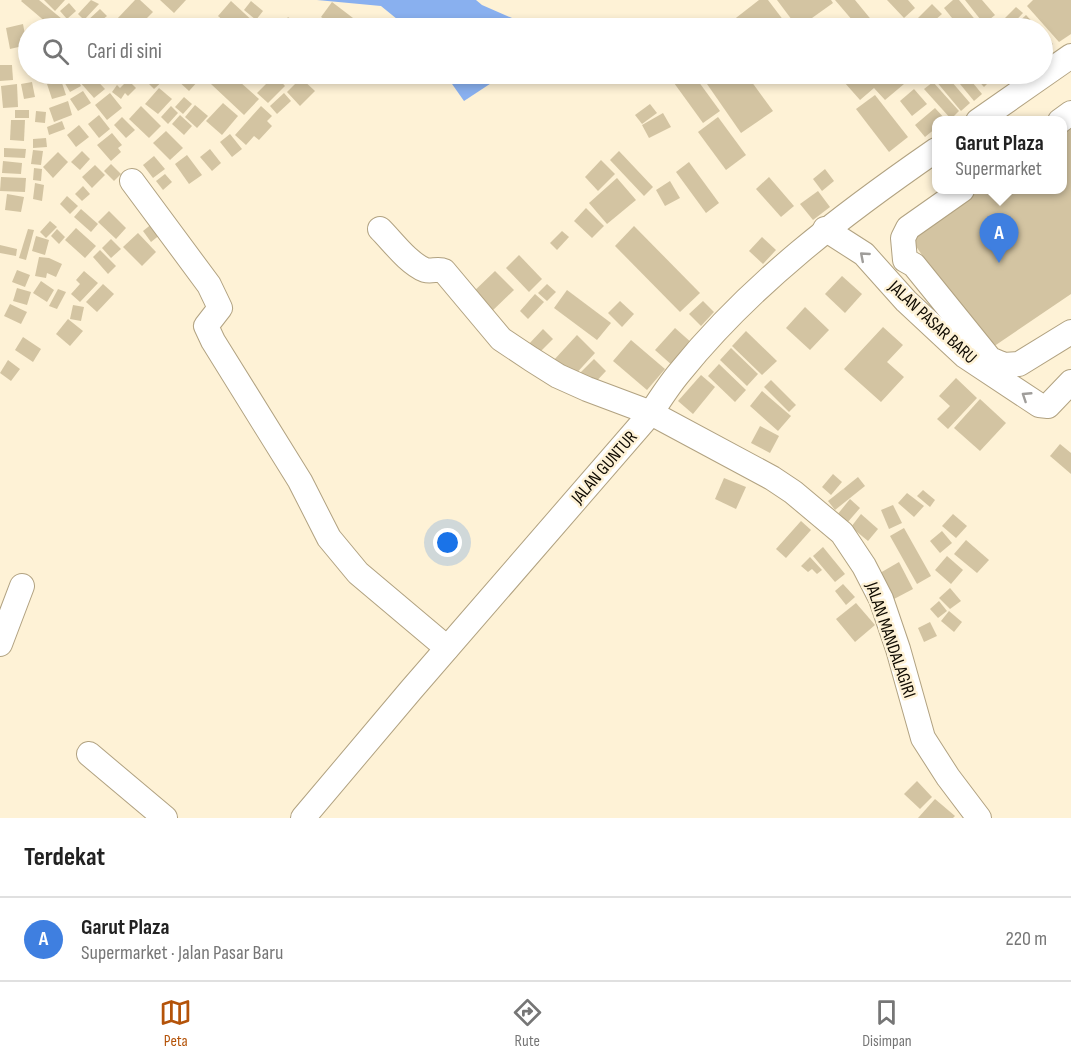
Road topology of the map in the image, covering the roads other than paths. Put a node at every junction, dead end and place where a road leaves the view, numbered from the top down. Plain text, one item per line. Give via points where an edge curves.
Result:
1 (1071, 56) edge
2 (1053, 69) edge
3 (1032, 84) edge
4 (987, 116) edge
5 (932, 153) edge
6 (132, 181) dead end
7 (955, 194) edge
8 (381, 229) dead end
9 (825, 229) junction
10 (1071, 332) edge
11 (1071, 381) edge
12 (651, 413) junction
13 (22, 586) dead end
14 (0, 644) edge
15 (447, 648) junction
16 (89, 754) dead end
17 (165, 818) edge
18 (303, 818) edge
19 (979, 818) edge

1 - 2 street
3 - 4 street
5 - 9 street, JALAN GUNTUR
6 - 15 street via 209,285 220,308 206,326 213,341 300,481 329,538 358,573
7 - 10 street via 908,228 903,238 905,260 915,265 990,359 1004,365 1019,364
8 - 12 street, JALAN MANDALAGIRI via 415,264 426,270 444,271 501,339 558,376
11 -> 9 street, JALAN PASAR BARU via 1052,403 1040,405 965,356 906,301 864,254
9 - 12 street, JALAN GUNTUR via 727,318 679,373
12 - 15 street, JALAN GUNTUR
12 - 19 street, JALAN MANDALAGIRI via 772,478 842,533 881,599 923,738
13 - 14 street
15 - 18 street, JALAN GUNTUR
16 - 17 street

